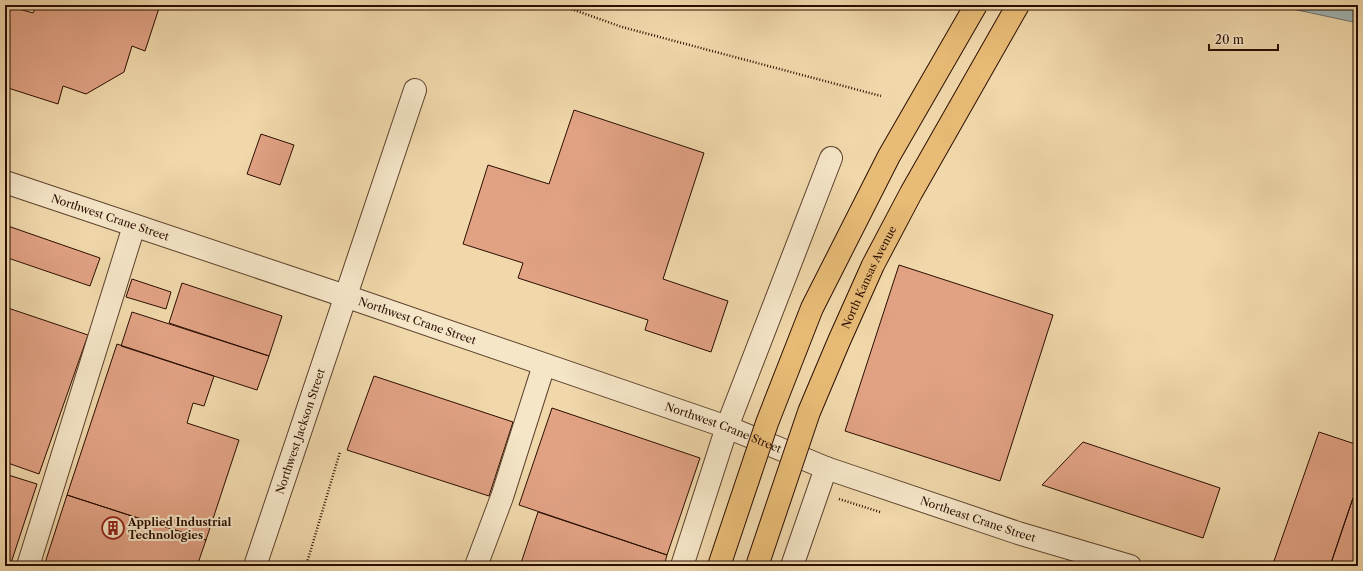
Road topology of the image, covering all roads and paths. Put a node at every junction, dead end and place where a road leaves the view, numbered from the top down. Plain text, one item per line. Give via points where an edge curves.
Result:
1 (560, 5) edge
2 (976, 5) edge
3 (1018, 5) edge
4 (415, 90) dead end
5 (881, 96) dead end
6 (831, 158) dead end
7 (5, 182) edge
8 (134, 226) junction
9 (345, 296) junction
10 (544, 365) junction
11 (727, 427) junction
12 (340, 452) dead end
13 (826, 468) junction
14 (28, 566) edge
15 (255, 566) edge
16 (306, 566) edge
17 (476, 566) edge
18 (682, 566) edge
19 (719, 566) edge
20 (757, 566) edge
21 (792, 566) edge
22 (1130, 566) edge

1 - 5 path via 622,27
2 - 19 main road, bridge via 889,156 812,308 767,423
3 - 20 main road, North Kansas Avenue, bridge via 873,265 809,412
4 - 9 street, Northwest Jackson Street
6 - 11 street
7 - 8 street, Northwest Crane Street
8 - 9 street, Northwest Crane Street
8 - 14 street
9 - 10 street, Northwest Crane Street
9 - 15 street, Northwest Jackson Street
10 - 11 street, Northwest Crane Street
10 - 17 street via 502,497
11 - 13 street, Northwest Crane Street
11 - 18 street
12 - 16 path
13 - 21 street
13 - 22 street, Northeast Crane Street via 1018,533

